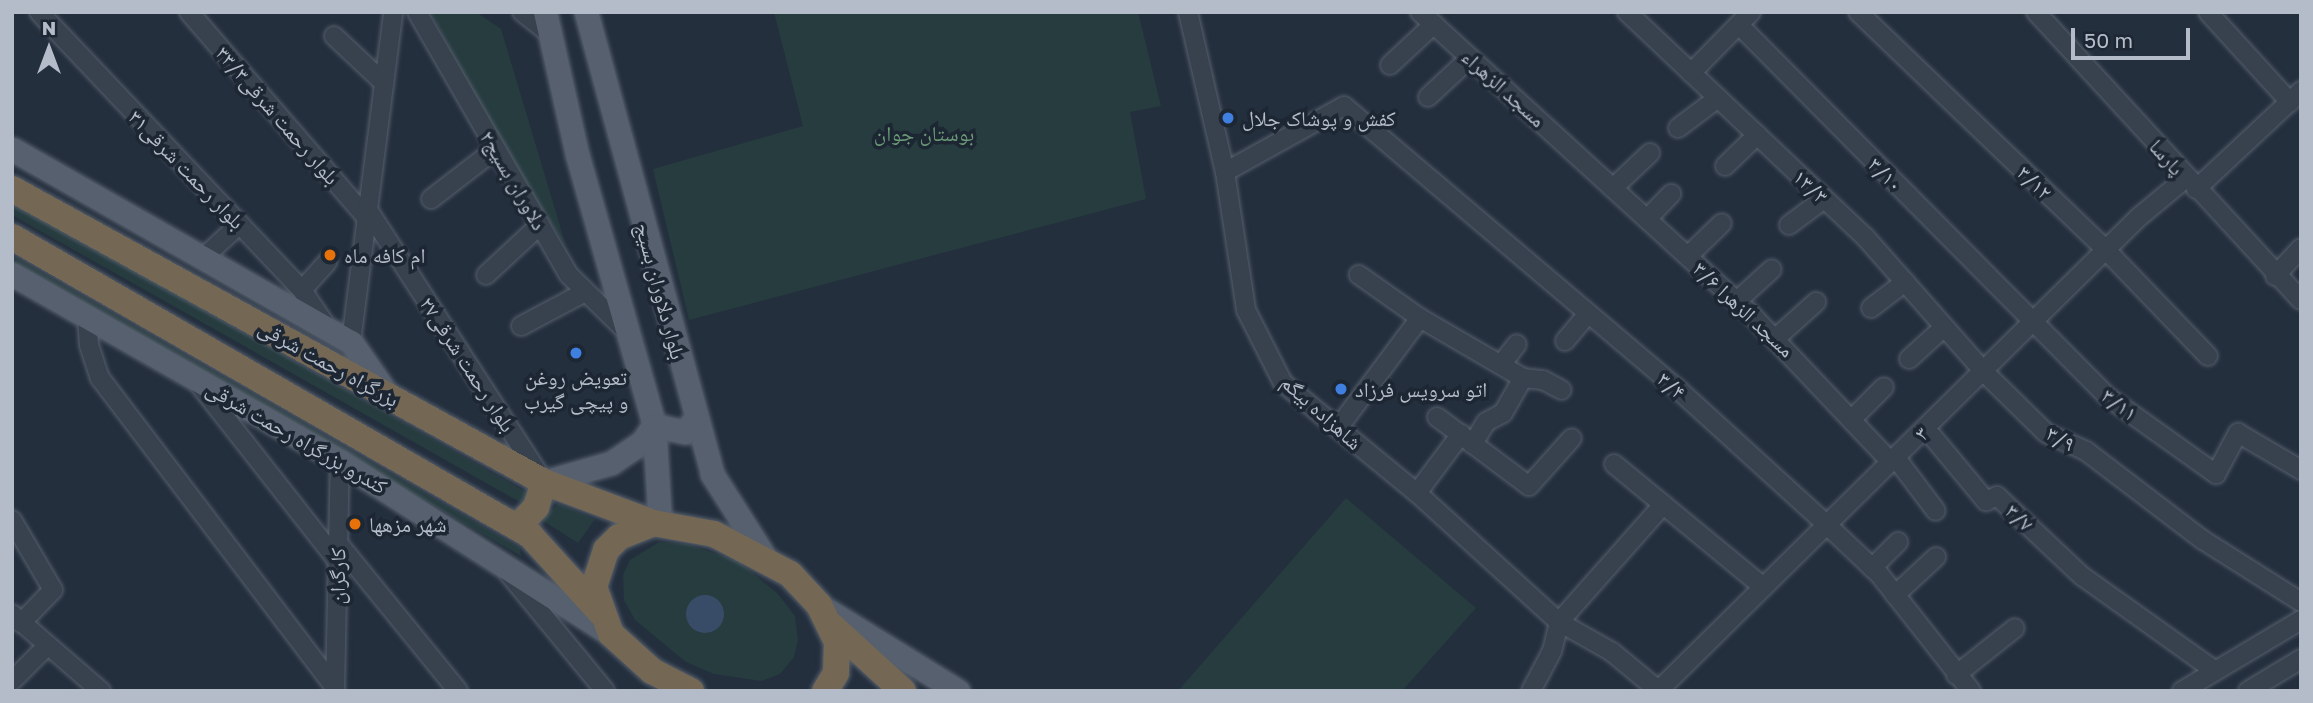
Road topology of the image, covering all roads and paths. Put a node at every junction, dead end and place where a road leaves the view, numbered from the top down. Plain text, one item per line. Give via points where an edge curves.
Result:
1 (38, 12) edge
2 (189, 12) edge
3 (393, 12) edge
4 (417, 12) edge
5 (522, 12) edge
6 (586, 12) edge
7 (1188, 12) edge
8 (1626, 12) edge
9 (1858, 12) edge
10 (2036, 12) edge
11 (2208, 12) edge
12 (1427, 18) edge
13 (1745, 19) edge
14 (547, 23) edge
15 (334, 36) dead end
16 (1470, 58) junction
17 (1390, 65) dead end
18 (1691, 73) junction
19 (384, 83) junction
20 (1428, 97) dead end
21 (2295, 97) edge
22 (1718, 98) junction
23 (1678, 128) dead end
24 (1756, 135) junction
25 (12, 149) edge
26 (496, 149) junction
27 (1650, 153) dead end
28 (1588, 165) joint
29 (1725, 166) dead end
30 (1225, 172) junction
31 (2191, 183) junction
32 (1613, 188) junction
33 (12, 189) edge
34 (1671, 194) dead end
35 (431, 199) dead end
36 (1824, 199) junction
37 (367, 214) junction
38 (1647, 219) junction
39 (1722, 223) dead end
40 (240, 224) junction
41 (540, 225) junction
42 (1789, 225) dead end
43 (12, 237) edge
44 (2301, 248) edge
45 (2106, 250) junction
46 (1688, 256) junction
47 (203, 258) junction
48 (327, 262) dead end
49 (1772, 269) dead end
50 (12, 274) edge
51 (486, 275) dead end
52 (1359, 275) dead end
53 (2275, 276) junction
54 (1905, 282) junction
55 (302, 290) junction
56 (585, 292) junction
57 (2301, 300) edge
58 (1737, 301) junction
59 (1816, 302) dead end
60 (1871, 308) dead end
61 (1588, 314) junction
62 (87, 317) junction
63 (1420, 318) junction
64 (2034, 322) junction
65 (521, 326) dead end
66 (1944, 327) junction
67 (329, 330) junction
68 (630, 335) junction
69 (1776, 338) junction
70 (1564, 341) dead end
71 (351, 342) junction
72 (1517, 344) dead end
73 (2208, 356) dead end
74 (1909, 359) dead end
75 (1501, 365) junction
76 (1984, 372) junction
77 (194, 377) junction
78 (1523, 379) junction
79 (1884, 387) dead end
80 (1562, 390) dead end
81 (388, 397) junction
82 (1437, 417) dead end
83 (695, 419) junction
84 (1852, 419) junction
85 (654, 425) junction
86 (1338, 428) junction
87 (1932, 436) dead end
88 (1572, 438) dead end
89 (1467, 439) junction
90 (1893, 460) junction
91 (340, 461) junction
92 (1614, 464) dead end
93 (2301, 470) edge
94 (544, 482) junction
95 (1417, 493) junction
96 (1663, 505) junction
97 (1936, 511) dead end
98 (12, 520) edge
99 (656, 523) junction
100 (1827, 525) junction
101 (517, 527) junction
102 (1898, 541) dead end
103 (337, 551) junction
104 (494, 555) junction
105 (764, 556) junction
106 (1936, 558) dead end
107 (1872, 568) junction
108 (1763, 587) junction
109 (1895, 596) junction
110 (2301, 602) edge
111 (824, 614) junction
112 (17, 618) edge
113 (2301, 620) edge
114 (1559, 622) junction
115 (606, 623) junction
116 (2015, 628) dead end
117 (47, 646) junction
118 (2301, 659) edge
119 (2215, 671) junction
120 (1956, 675) junction
121 (12, 681) edge
122 (335, 689) edge
123 (902, 690) edge
124 (1658, 690) edge
125 (101, 691) edge
126 (458, 691) edge
127 (605, 691) edge
128 (691, 691) edge
129 (825, 691) edge
130 (958, 691) edge
131 (1531, 691) edge
132 (1971, 691) edge
133 (2182, 691) edge
134 (2248, 691) edge

1 - 40 street, بلوار رحمت شرقی۳۱
2 - 37 street, بلوار رحمت شرقی۳۳/۳
3 - 19 street
4 - 26 street, دلاوران بسیج۲
5 - 14 street
6 - 83 main road, بلوار دلاوران بسیج
7 - 30 street, شاهزاده بیگم
8 - 18 street, ۱۳/۳
9 - 45 street, ۳/۱۲
10 - 31 street, پارسا
11 - 21 street
12 - 16 street, مسجد الزهراء
12 - 17 street
13 - 18 street
13 - 64 street, ۳/۱۰
14 - 68 main road, بلوار دلاوران بسیج via 577,154
15 - 19 street
16 - 20 street
16 - 28 street, مسجد الزهراء
18 - 22 street, ۱۳/۳
19 - 37 street
21 - 31 street, ۳
22 - 23 street
22 - 24 street, ۱۳/۳
24 - 29 street
24 - 36 street, ۱۳/۳
25 - 47 main road
26 - 35 street
26 - 41 street, دلاوران بسیج۲
27 - 32 street
28 - 32 street, مسجد الزهرا ۳/۶
30 - 61 street, ۳/۴ via 1344,106
30 - 86 street, شاهزاده بیگم via 1247,310 1283,383
31 - 45 street, ۳
31 - 53 street, پارسا
32 - 38 street, مسجد الزهرا ۳/۶
33 - 81 highway, بزرگراه رحمت شرقی
34 - 38 street
36 - 42 street
36 - 54 street, ۱۳/۳
37 - 71 street
37 - 94 street, بلوار رحمت شرقی۲۷
38 - 46 street, مسجد الزهرا ۳/۶
39 - 46 street
40 - 47 street
40 - 55 street, بلوار رحمت شرقی۳۱
41 - 51 street
41 - 56 street, دلاوران بسیج۲
43 - 101 highway
44 - 53 street
45 - 64 street, ۳
45 - 73 street, ۳/۱۲
46 - 58 street, مسجد الزهرا ۳/۶
47 - 67 main road
48 - 55 street
49 - 58 street
50 - 62 main road, کندرو بزرگراه رحمت شرقی
52 - 63 street
53 - 57 street, پارسا
54 - 60 street
54 - 66 street, ۱۳/۳
55 - 67 street, بلوار رحمت شرقی۳۱
56 - 65 street
56 - 68 street, دلاوران بسیج۲
58 - 69 street, مسجد الزهرا ۳/۶
59 - 69 street
61 - 70 street
61 - 100 street, ۳/۴
62 - 77 main road, کندرو بزرگراه رحمت شرقی
62 - 122 street via 89,345 100,378
63 - 75 street
63 - 86 street
64 - 76 street, ۳
64 - 93 street, ۳/۱۱ via 2108,397 2216,474 2238,433
66 - 74 street
66 - 76 street, ۱۳/۳
67 - 71 main road
68 - 85 main road, بلوار دلاوران بسیج
69 - 84 street, مسجد الزهرا ۳/۶
71 - 81 main road
72 - 75 street
75 - 78 street
76 - 90 street, ۳
76 - 110 street, ۳/۹ via 2046,433 2087,452 2203,540
77 - 91 main road, کندرو بزرگراه رحمت شرقی
77 - 103 street
78 - 80 street via 1543,380
78 - 89 street via 1503,413
79 - 84 street
81 - 94 highway, بزرگراه رحمت شرقی
82 - 89 street
83 - 85 main road via 685,432
83 - 105 main road, بلوار دلاوران بسیج via 712,474
84 - 90 street, مسجد الزهرا ۳/۶
85 - 94 main road via 642,442 611,463
85 - 99 main road, بلوار دلاوران بسیج
86 - 95 street, شاهزاده بیگم
87 - 119 street, ۳/۷ via 1986,501 1997,496 2082,576
88 - 89 street via 1530,486
89 - 95 street
90 - 97 street, مسجد الزهرا ۳/۶
90 - 100 street, ۳
91 - 103 street, کارگران
91 - 104 main road, کندرو بزرگراه رحمت شرقی
92 - 96 street
94 - 99 highway, بزرگراه رحمت شرقی
94 - 101 highway via 536,507
95 - 114 street, شاهزاده بیگم
96 - 108 street
96 - 114 street
98 - 112 street via 53,590
99 - 105 highway, بزرگراه رحمت شرقی via 714,534
99 - 115 highway via 619,537 606,550 594,587
100 - 107 street, ۳/۴
100 - 108 street, ۳
101 - 115 highway
102 - 107 street
103 - 122 street, کارگران
103 - 126 street
104 - 115 main road, کندرو بزرگراه رحمت شرقی
104 - 127 street
105 - 111 highway, بزرگراه رحمت شرقی
106 - 109 street
107 - 109 street, ۳/۴
108 - 124 street, ۳
109 - 120 street, ۳/۴
111 - 123 highway
111 - 129 highway via 838,659
111 - 130 main road
112 - 117 street
113 - 119 street
114 - 124 street, شاهزاده بیگم via 1612,652
114 - 131 street via 1552,651
115 - 128 highway via 652,671
116 - 120 street
117 - 121 street
117 - 125 street
118 - 134 street
119 - 133 street
120 - 132 street, ۳/۴

